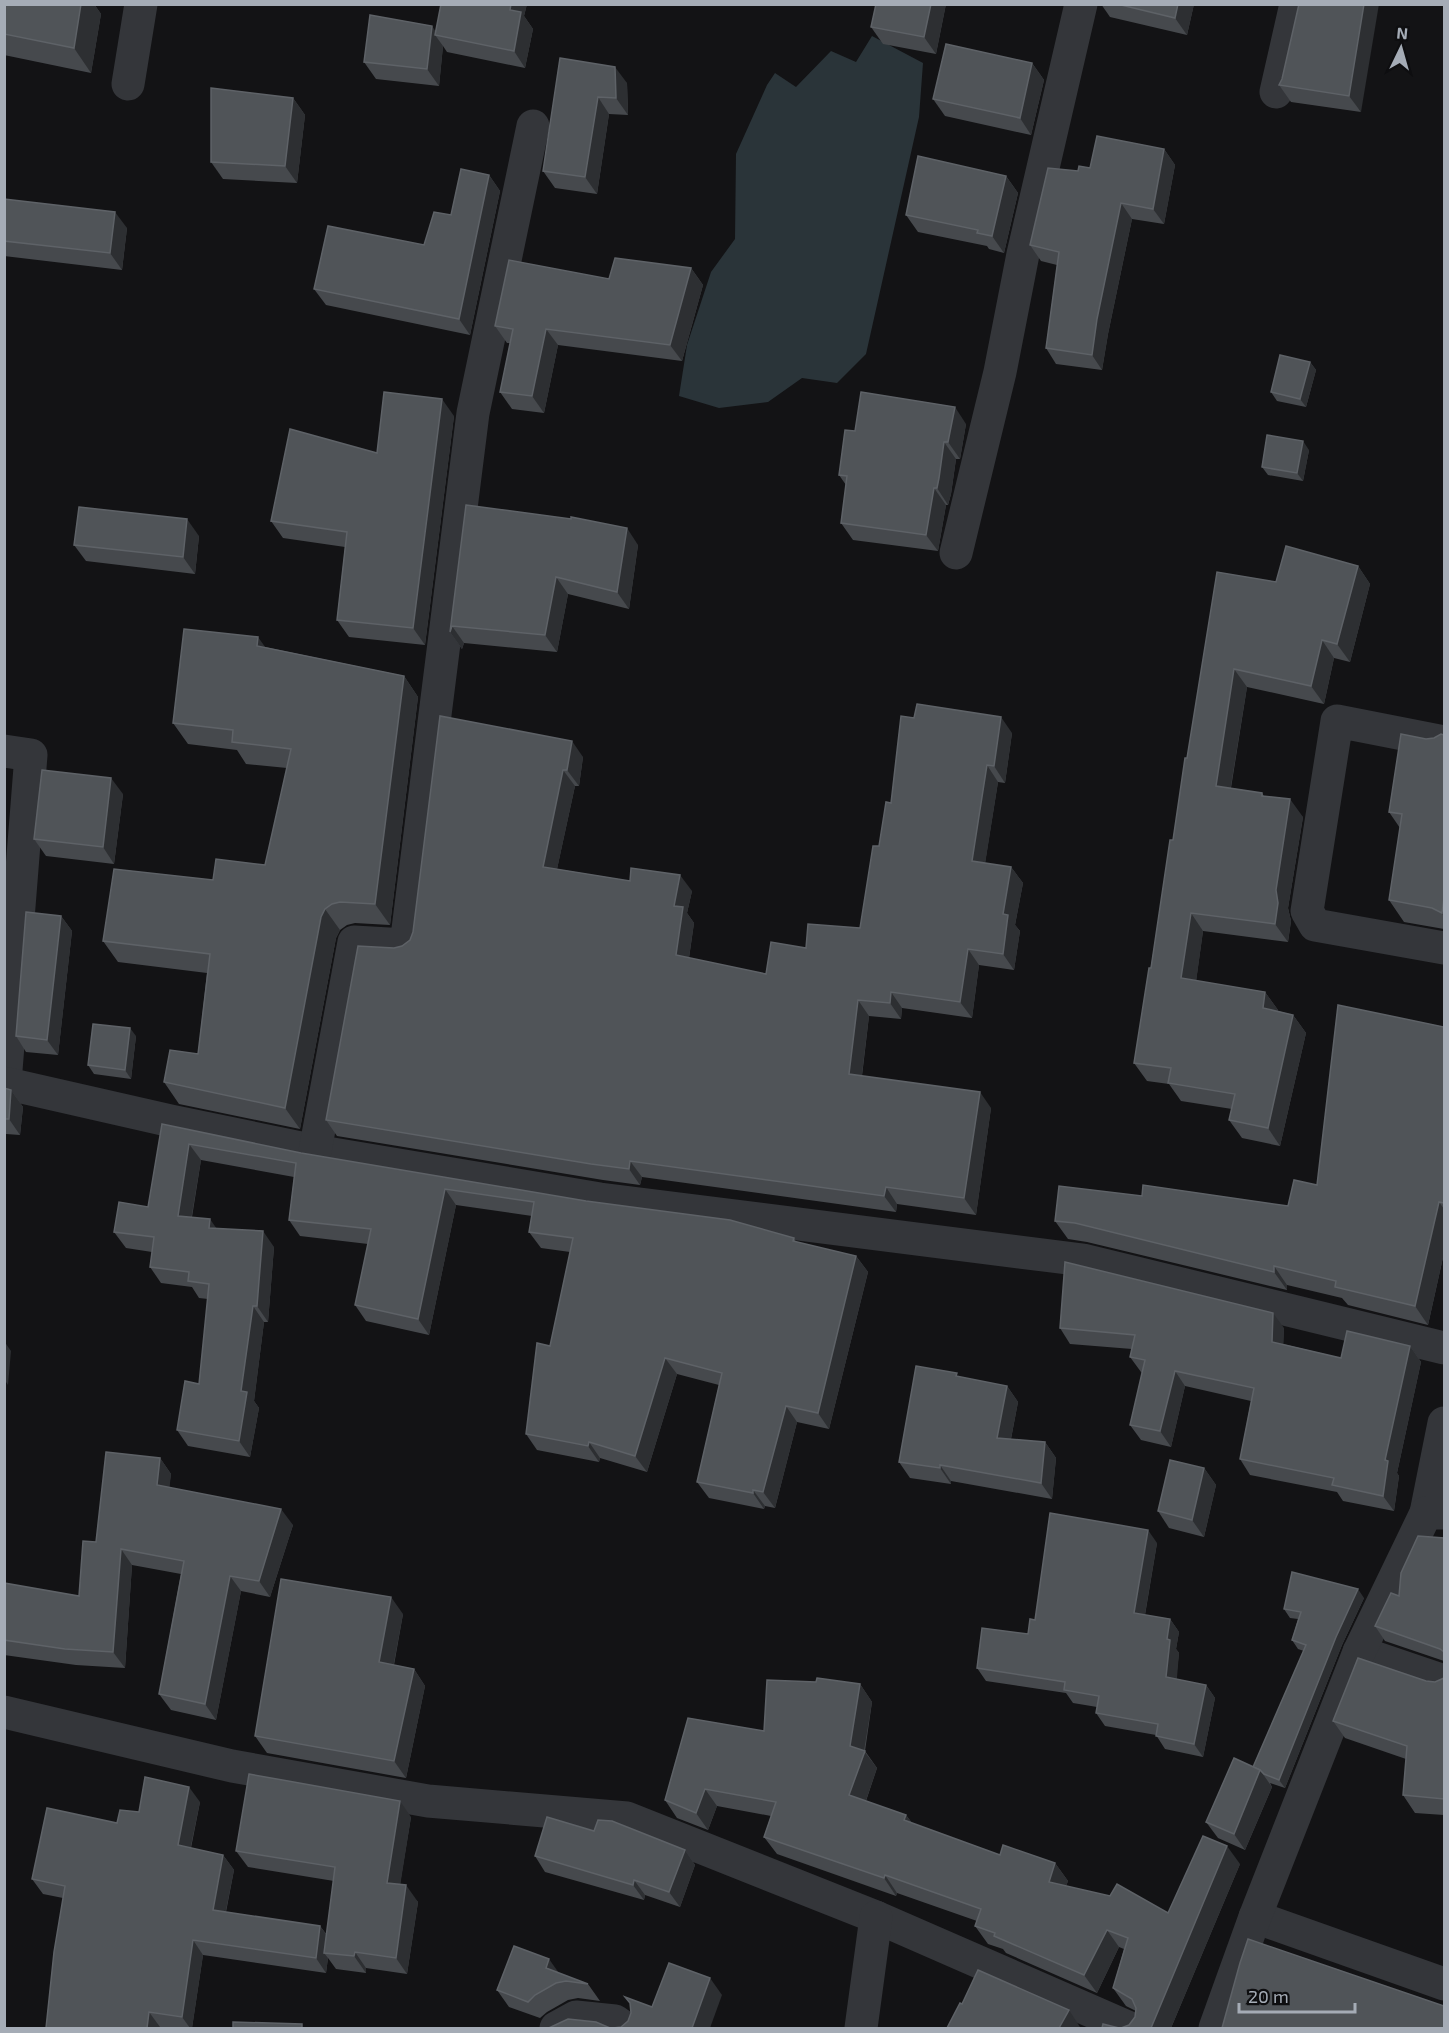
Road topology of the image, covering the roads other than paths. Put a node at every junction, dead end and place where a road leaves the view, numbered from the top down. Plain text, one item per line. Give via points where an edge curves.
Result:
1 (141, 4) edge
2 (1081, 4) edge
3 (1296, 4) edge
4 (128, 84) dead end
5 (1276, 92) dead end
6 (533, 126) dead end
7 (956, 553) dead end
8 (1444, 742) edge
9 (4, 751) edge
10 (1444, 948) edge
11 (5, 1083) edge
12 (315, 1151) junction
13 (1444, 1348) edge
14 (1444, 1423) edge
15 (1435, 1513) edge
16 (1359, 1652) junction
17 (1444, 1681) edge
18 (4, 1712) edge
19 (876, 1917) junction
20 (1256, 1917) junction
21 (1444, 1984) edge
22 (555, 2028) edge
23 (625, 2028) edge
24 (861, 2028) edge
25 (1130, 2028) edge
26 (1215, 2028) edge

1 - 4 street
2 - 7 street
3 - 5 street
6 - 12 street via 472,413 406,945 354,942
8 - 10 street via 1337,721 1307,911 1315,925
9 - 11 street via 31,755
11 - 12 street
12 - 13 street via 600,1199 1083,1260
14 - 15 street
15 - 16 street
16 - 17 street
16 - 20 street
18 - 19 street via 232,1766 428,1801 627,1818
19 - 24 street
19 - 25 street
20 - 21 street
20 - 26 street
22 - 23 street via 576,2017 615,2020

